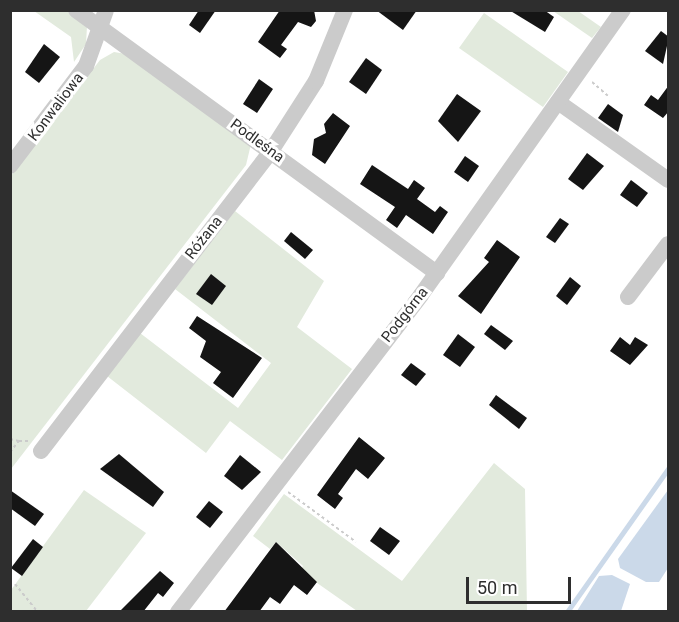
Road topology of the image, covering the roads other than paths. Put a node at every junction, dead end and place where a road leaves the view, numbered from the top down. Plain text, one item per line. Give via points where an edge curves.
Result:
1 (76, 10) edge
2 (106, 10) edge
3 (345, 10) edge
4 (622, 10) edge
5 (100, 28) junction
6 (558, 102) junction
7 (271, 151) junction
8 (10, 166) edge
9 (669, 180) edge
10 (669, 244) edge
11 (437, 273) junction
12 (628, 297) dead end
13 (41, 451) dead end
14 (178, 612) edge

1 - 5 street, Podleśna
2 - 5 street, Konwaliowa
3 - 7 street, Różana via 315,81
4 - 6 street, Podgórna
5 - 7 street, Podleśna
5 - 8 street, Konwaliowa via 86,66
6 - 9 street
6 - 11 street, Podgórna
7 - 11 street, Podleśna
7 - 13 street, Różana
10 - 12 street
11 - 14 street, Podgórna

